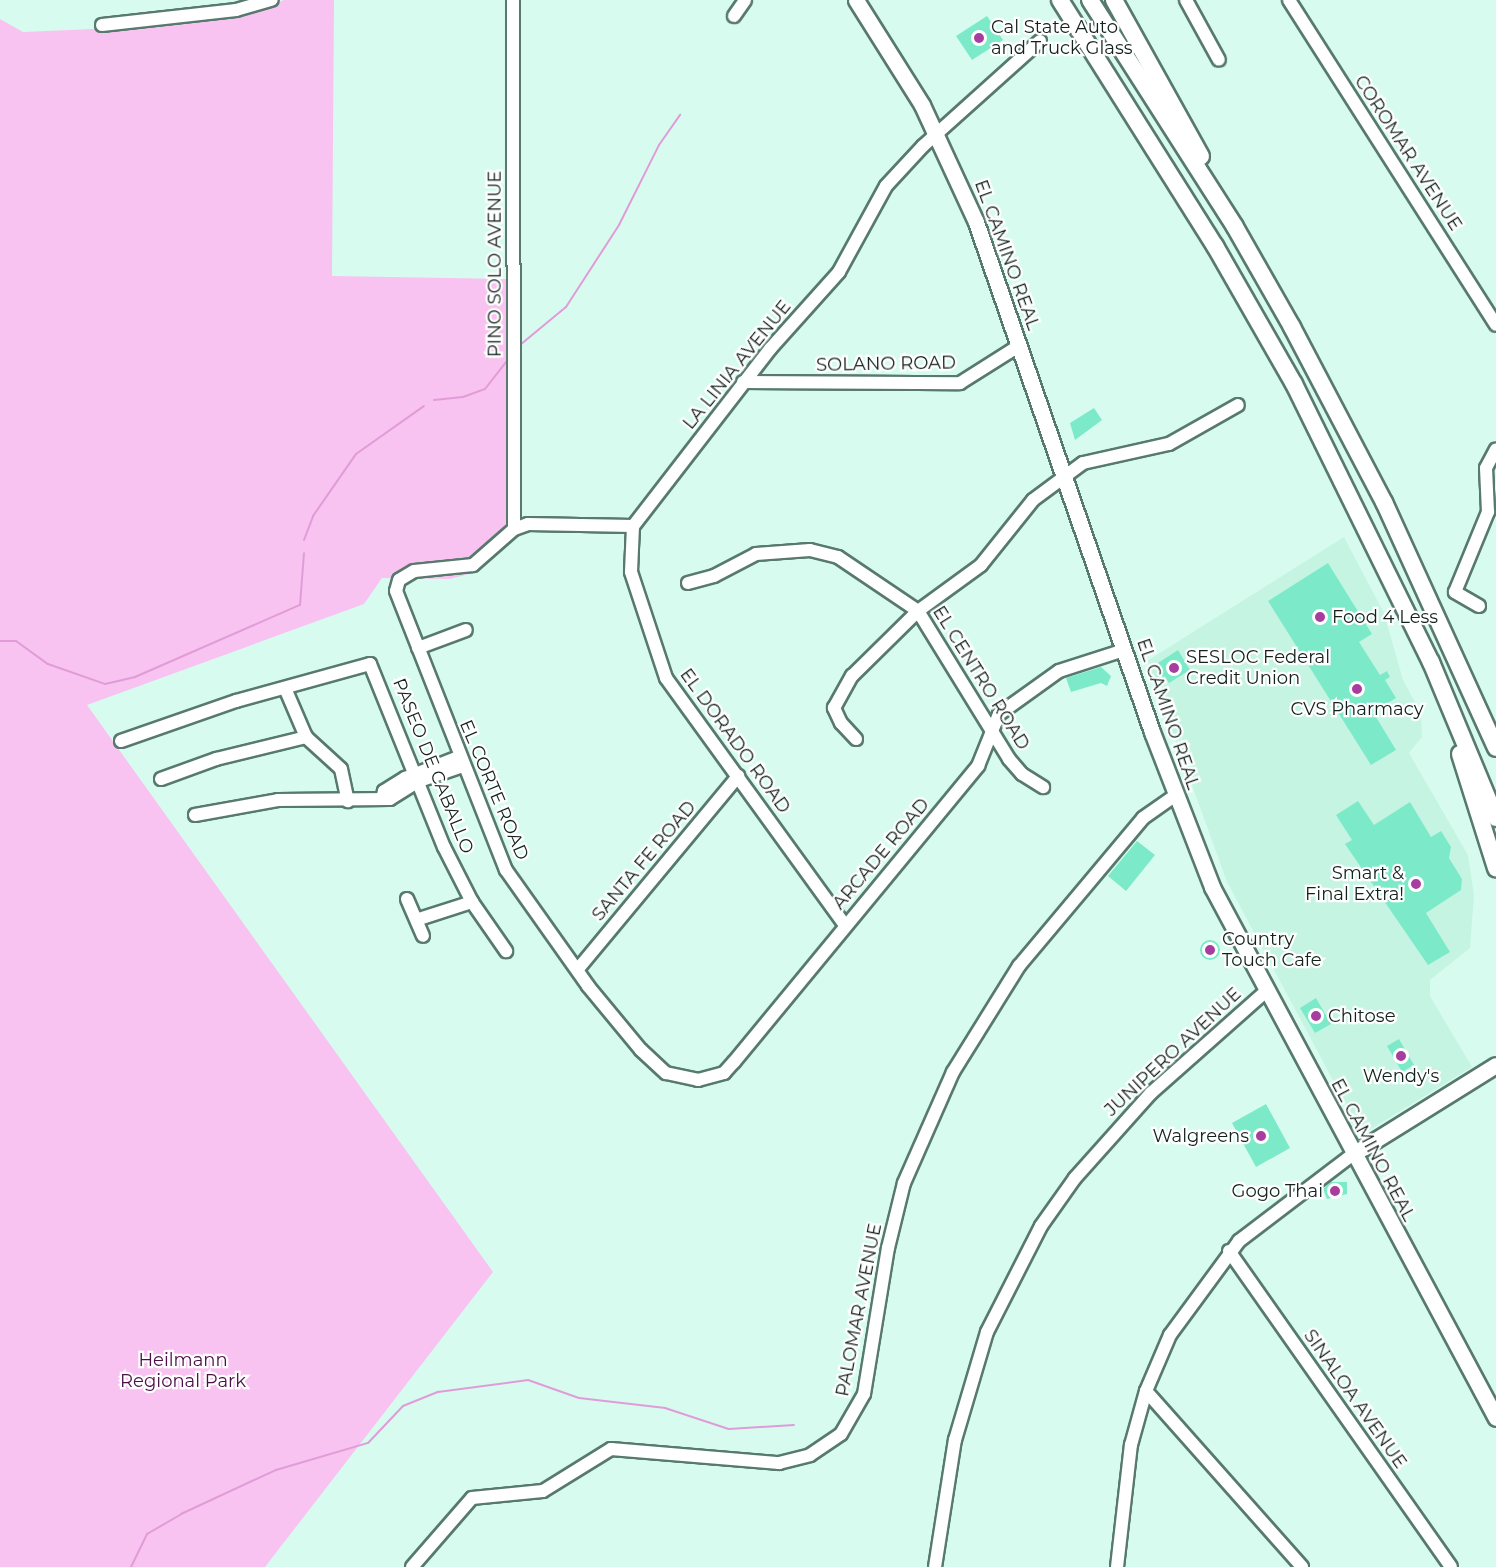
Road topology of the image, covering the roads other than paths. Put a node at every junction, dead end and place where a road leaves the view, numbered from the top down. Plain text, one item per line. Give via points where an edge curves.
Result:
1 (272, 0) edge
2 (513, 0) edge
3 (745, 0) edge
4 (856, 0) edge
5 (1060, 0) edge
6 (1090, 0) edge
7 (1114, 0) edge
8 (1186, 0) edge
9 (1289, 0) edge
10 (734, 16) dead end
11 (102, 25) dead end
12 (1040, 41) dead end
13 (1219, 60) dead end
14 (937, 134) junction
15 (1235, 227) junction
16 (1496, 325) edge
17 (1020, 345) junction
18 (743, 382) junction
19 (1238, 405) dead end
20 (1496, 449) edge
21 (1065, 476) junction
22 (633, 526) junction
23 (514, 529) junction
24 (688, 583) dead end
25 (1479, 606) dead end
26 (918, 611) junction
27 (466, 630) dead end
28 (418, 648) junction
29 (1124, 650) junction
30 (1431, 662) junction
31 (285, 688) junction
32 (993, 728) junction
33 (306, 737) junction
34 (856, 739) dead end
35 (121, 741) dead end
36 (1496, 748) edge
37 (461, 762) junction
38 (738, 776) junction
39 (418, 777) junction
40 (161, 779) dead end
41 (1043, 787) dead end
42 (1175, 796) junction
43 (348, 801) junction
44 (195, 815) dead end
45 (1496, 819) edge
46 (1496, 868) edge
47 (407, 898) dead end
48 (472, 902) junction
49 (419, 919) junction
50 (845, 925) junction
51 (423, 936) dead end
52 (506, 951) dead end
53 (578, 969) junction
54 (1265, 992) junction
55 (1496, 1065) edge
56 (666, 1073) joint
57 (1496, 1076) edge
58 (1353, 1154) junction
59 (1229, 1251) junction
60 (1146, 1391) junction
61 (1496, 1418) edge
62 (412, 1567) edge
63 (935, 1567) edge
64 (1117, 1567) edge
65 (1302, 1567) edge
66 (1451, 1567) edge

1 - 11 street via 236,10
2 - 23 street, PINO SOLO AVENUE
3 - 10 street
4 - 14 main road, EL CAMINO REAL
5 - 30 highway via 1269,338 1364,520
6 - 15 highway
7 - 15 highway via 1179,111
8 - 13 street
9 - 16 street, COROMAR AVENUE
12 - 14 street, LA LINIA AVENUE
14 - 17 main road, EL CAMINO REAL via 976,222
14 - 18 street, LA LINIA AVENUE via 886,186 838,272
15 - 36 highway via 1384,502
17 - 18 street, SOLANO ROAD via 960,383
17 - 21 main road, EL CAMINO REAL
18 - 22 street, LA LINIA AVENUE
19 - 21 street via 1169,444 1093,460
20 - 25 street via 1486,468 1488,512 1455,591 1457,597
21 - 26 street via 1033,500 969,576
21 - 29 main road, EL CAMINO REAL
22 - 23 street via 540,522
22 - 38 street, EL DORADO ROAD via 631,572 659,664
23 - 28 street, EL CORTE ROAD via 473,565 414,571 398,584 396,591
24 - 26 street, EL CENTRO ROAD via 714,576 756,554 820,550
26 - 32 street, EL CENTRO ROAD
26 - 34 street via 861,666 837,698 837,718
27 - 28 street
28 - 37 street, EL CORTE ROAD
29 - 32 street, ARCADE ROAD via 1059,671 999,714
29 - 42 main road, EL CAMINO REAL
30 - 45 highway
30 - 46 highway
31 - 33 street
31 - 35 street, PASEO DE CABALLO
31 - 39 street, PASEO DE CABALLO via 370,664
32 - 41 street, EL CENTRO ROAD via 1022,774
32 - 50 street, ARCADE ROAD via 978,766
33 - 40 street via 216,759
33 - 43 street via 341,769
37 - 39 street
37 - 53 street, EL CORTE ROAD via 506,870
38 - 50 street, EL DORADO ROAD
38 - 53 street, SANTA FE ROAD
39 - 43 street via 384,791 381,799
39 - 48 street, PASEO DE CABALLO via 444,847
42 - 54 main road, EL CAMINO REAL via 1212,887
42 - 62 street, PALOMAR AVENUE via 1143,818 1019,966 962,1056 925,1127 904,1183 888,1248 864,1394 850,1422 833,1442 810,1455 769,1463 611,1449 543,1491 472,1498
43 - 44 street via 278,800
47 - 49 street
48 - 49 street
48 - 52 street, PASEO DE CABALLO
49 - 51 street
50 - 56 street, ARCADE ROAD via 723,1073 698,1080
53 - 56 street, EL CORTE ROAD via 619,1023
54 - 58 main road, EL CAMINO REAL
54 - 63 street, JUNIPERO AVENUE via 1151,1093 1075,1178 1041,1227 987,1332 955,1440
55 - 58 main road
57 - 58 main road
58 - 59 street via 1276,1209
58 - 61 main road, EL CAMINO REAL
59 - 60 street via 1181,1316
59 - 66 street, SINALOA AVENUE
60 - 64 street via 1127,1466
60 - 65 street

